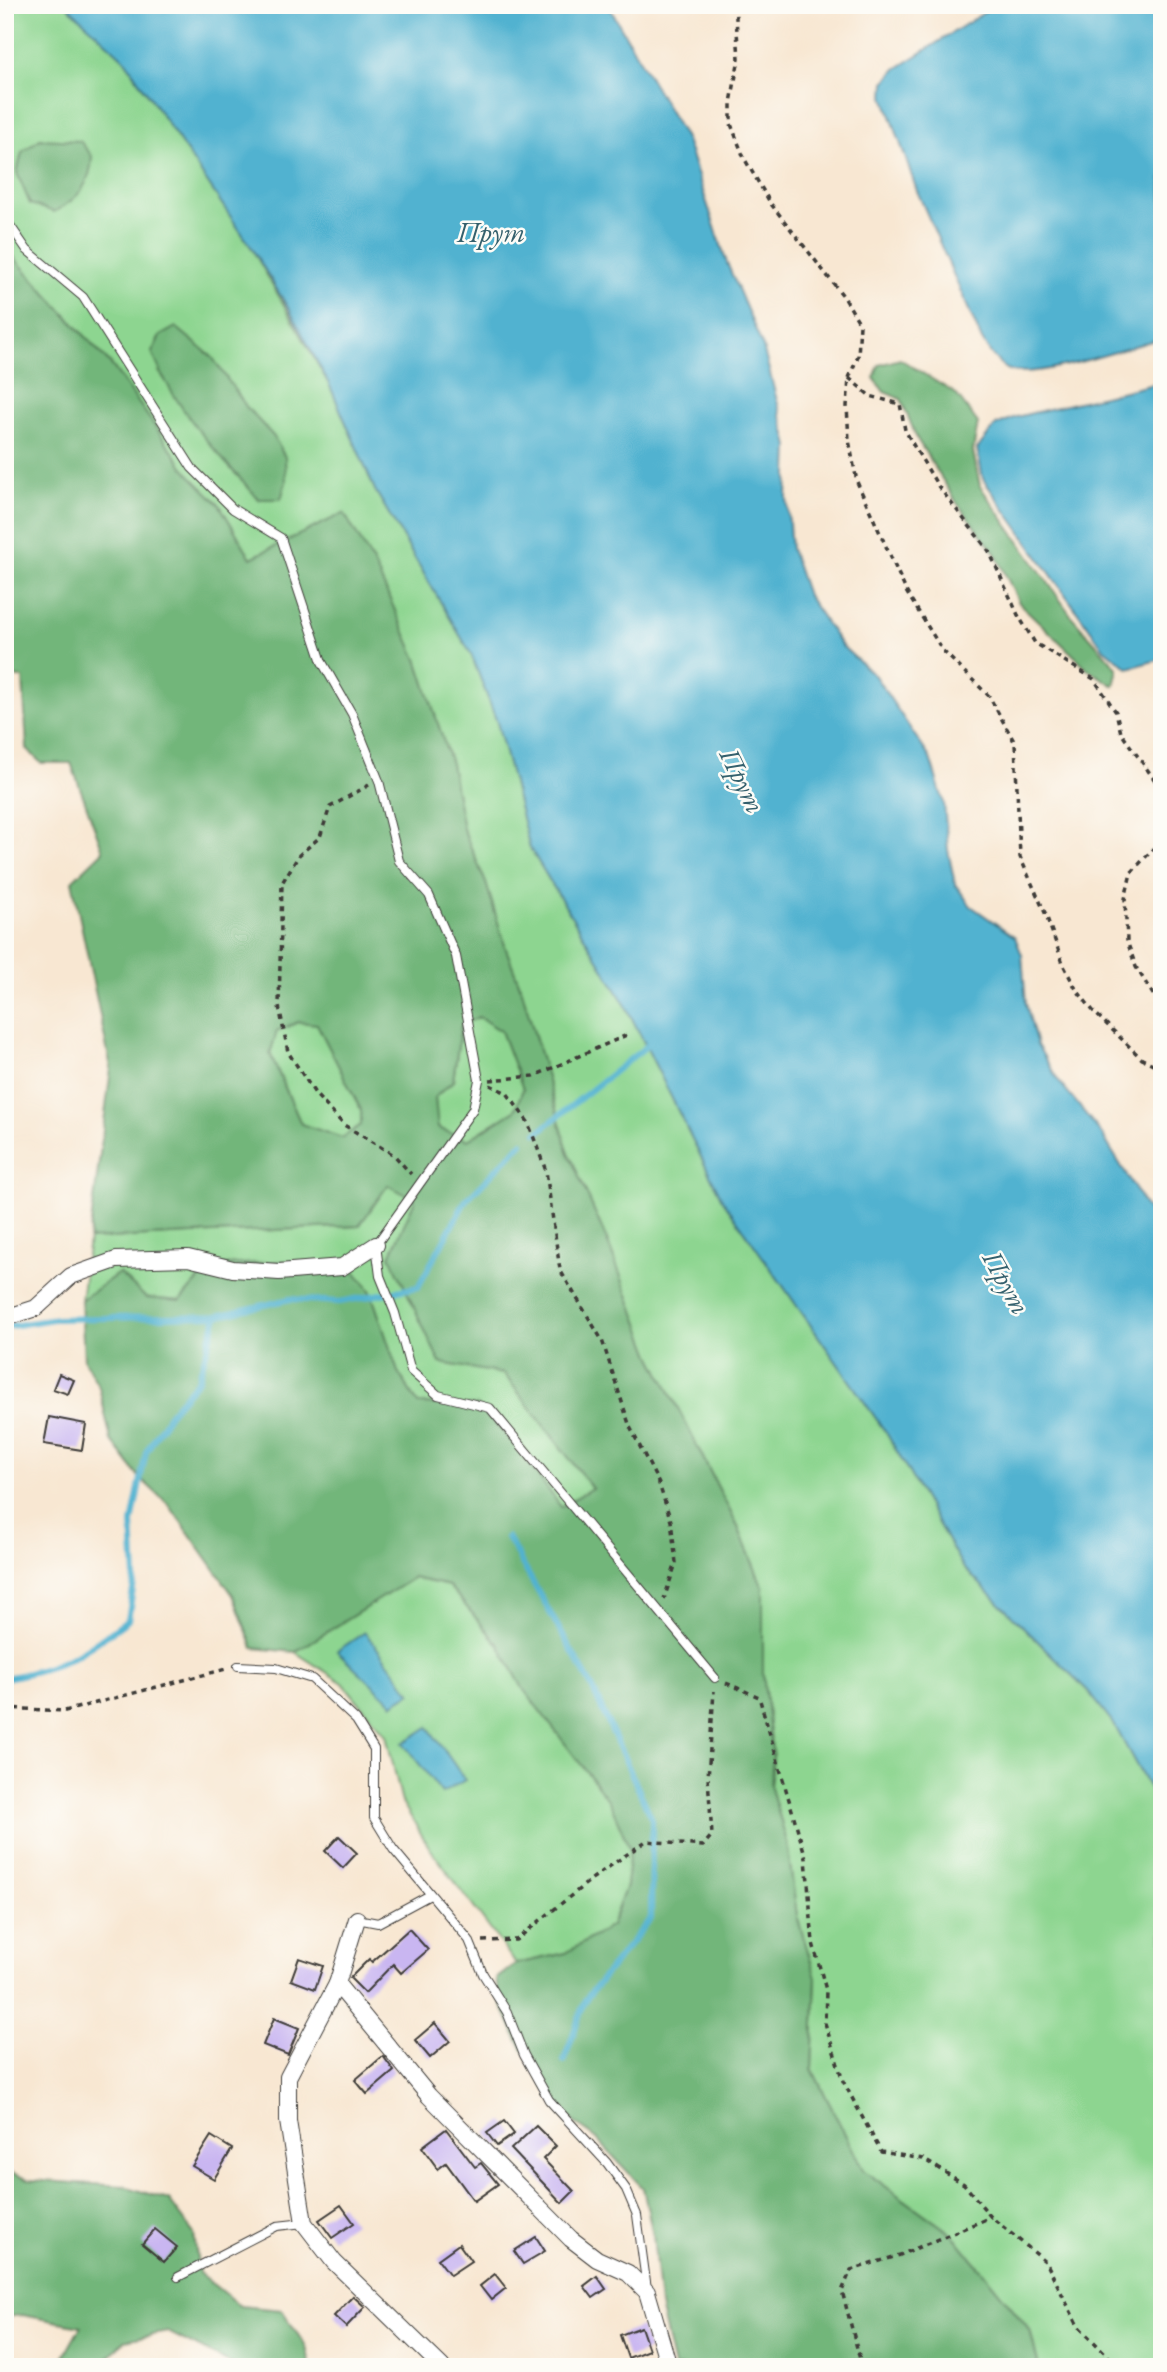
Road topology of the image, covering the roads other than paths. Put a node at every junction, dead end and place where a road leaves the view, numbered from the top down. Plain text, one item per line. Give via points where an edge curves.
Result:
1 (5, 218) edge
2 (376, 1245) junction
3 (5, 1318) edge
4 (238, 1666) road end
5 (715, 1678) road end
6 (430, 1895) junction
7 (357, 1919) joint
8 (337, 1984) junction
9 (304, 2223) junction
10 (178, 2277) dead end
11 (647, 2292) junction
12 (442, 2367) edge
13 (668, 2367) edge

1 - 2 lane via 27,250 83,297 192,468 233,509 281,538 322,662 352,714 379,781 399,861 429,895 456,957 479,1080 473,1109
2 - 3 street via 342,1266 279,1272 233,1269 188,1258 116,1260 71,1276 36,1308
2 - 5 lane via 380,1276 411,1371 438,1395 490,1408
4 - 6 lane via 276,1668 312,1679 356,1720 374,1749 374,1818
6 - 7 lane via 378,1923
6 - 11 lane via 469,1940 549,2100 626,2189 637,2215
7 - 8 street
8 - 9 street via 288,2077 288,2121
8 - 11 street via 429,2096 570,2239 597,2259 628,2273
9 - 10 lane via 277,2226
9 - 12 street via 334,2262
11 - 13 street

